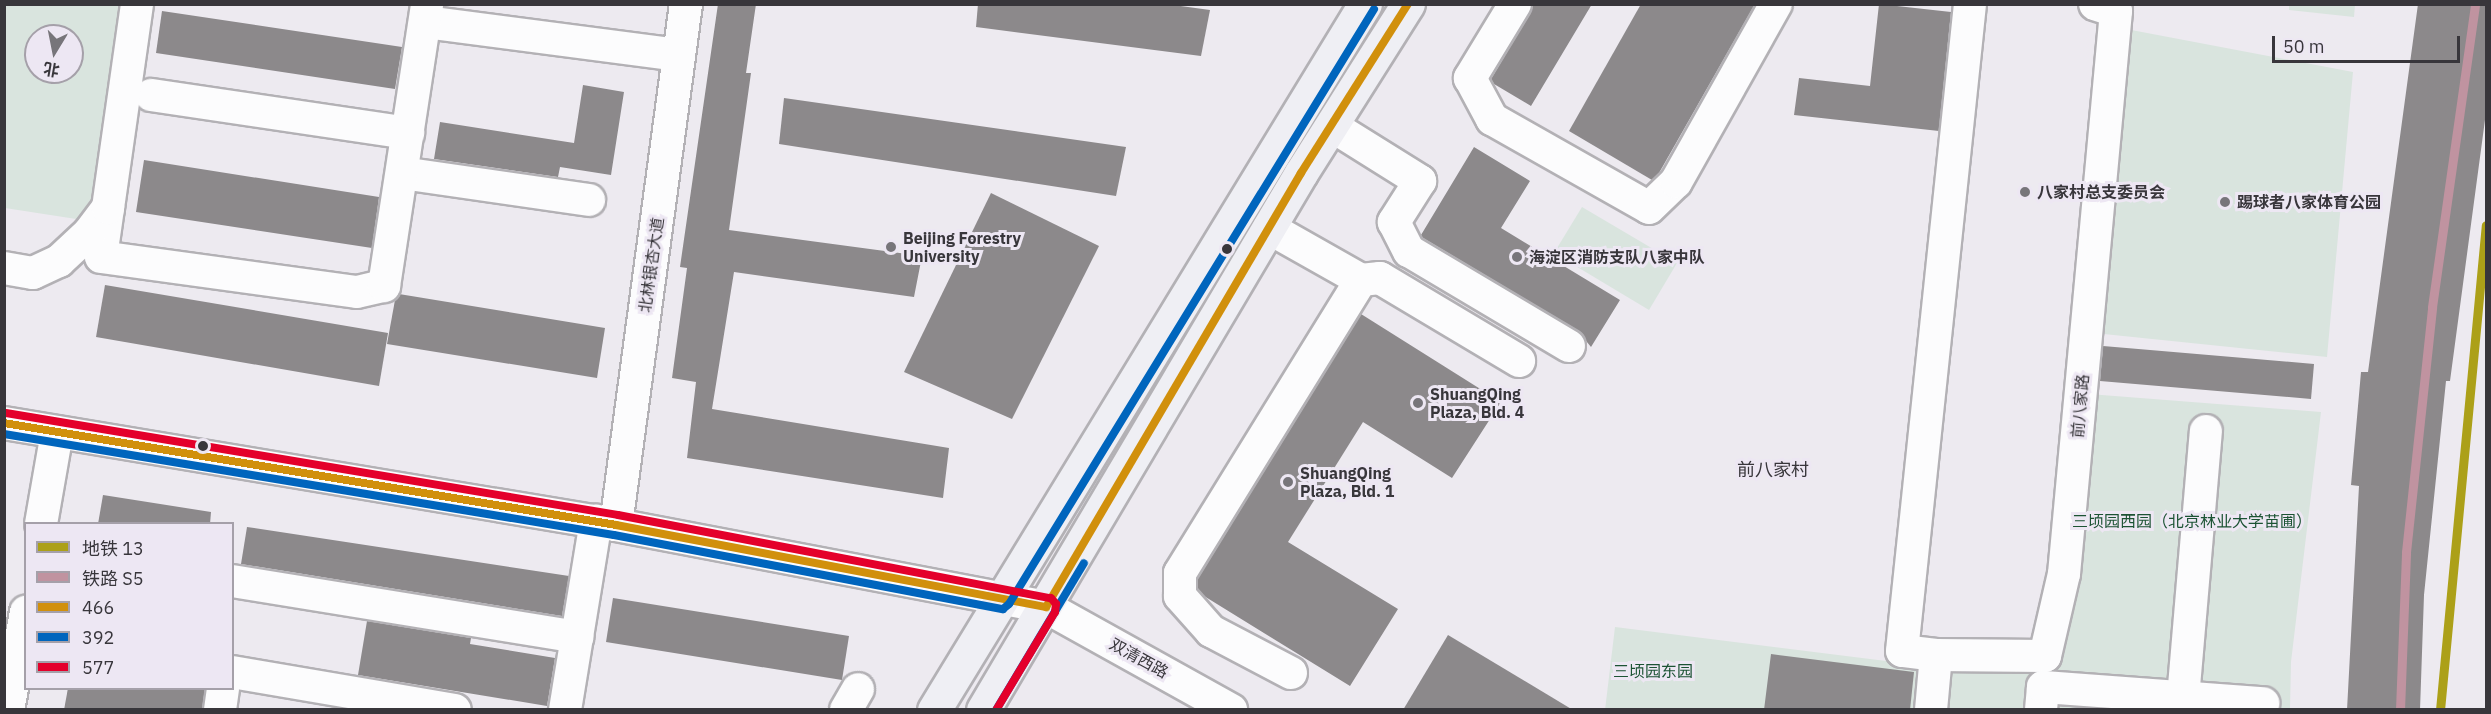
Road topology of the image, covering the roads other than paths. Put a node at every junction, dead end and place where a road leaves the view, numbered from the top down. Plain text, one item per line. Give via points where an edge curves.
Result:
1 (136, 4) edge
2 (686, 4) edge
3 (1365, 4) edge
4 (1408, 4) edge
5 (1515, 4) edge
6 (1776, 4) edge
7 (1970, 4) edge
8 (2095, 4) edge
9 (426, 13) edge
10 (679, 55) junction
11 (151, 95) dead end
12 (1332, 126) junction
13 (408, 133) junction
14 (402, 173) junction
15 (589, 200) dead end
16 (108, 208) junction
17 (1269, 228) junction
18 (4, 268) edge
19 (1361, 280) junction
20 (1569, 346) dead end
21 (1519, 361) dead end
22 (4, 423) edge
23 (2206, 431) dead end
24 (57, 432) junction
25 (41, 522) edge
26 (606, 523) junction
27 (234, 581) edge
28 (1000, 599) junction
29 (1046, 608) junction
30 (24, 623) edge
31 (577, 637) junction
32 (1936, 655) junction
33 (234, 672) edge
34 (1292, 673) dead end
35 (223, 690) edge
36 (2183, 698) junction
37 (2263, 703) dead end
38 (8, 710) edge
39 (220, 710) edge
40 (455, 710) edge
41 (565, 710) edge
42 (934, 710) edge
43 (983, 710) edge
44 (1231, 710) edge
45 (1931, 710) edge
46 (2041, 710) edge

1 - 16 street
2 - 10 street, 北林银杏大道
3 - 28 main road
4 - 12 main road
5 - 6 street via 1470,78 1492,119 1649,208 1676,182
7 - 32 street via 1902,651
8 - 32 street, 前八家路 via 2116,12 2064,574 2046,656
9 - 10 street
9 - 13 street
10 - 26 street, 北林银杏大道
11 - 13 street
12 - 17 main road
12 - 20 street via 1420,181 1394,222 1409,251
13 - 14 street
14 - 15 street
14 - 16 street via 384,286 357,292 101,257
16 - 18 street via 89,233 59,261 33,273
17 - 19 street
17 - 29 main road
19 - 21 street via 1380,278
19 - 34 street via 1180,573 1180,596 1211,631
22 - 24 street, 双清西路
23 - 36 street
24 - 25 street
24 - 26 street, 双清西路
26 - 28 street, 双清西路
26 - 31 street, 北林银杏大道
27 - 31 street
28 - 29 street, 双清西路
28 - 42 main road
29 - 43 main road
29 - 44 street, 双清西路
30 - 38 street
31 - 41 street, 北林银杏大道
32 - 45 street
33 - 40 street
35 - 39 street
36 - 37 street
36 - 46 street via 2043,687

